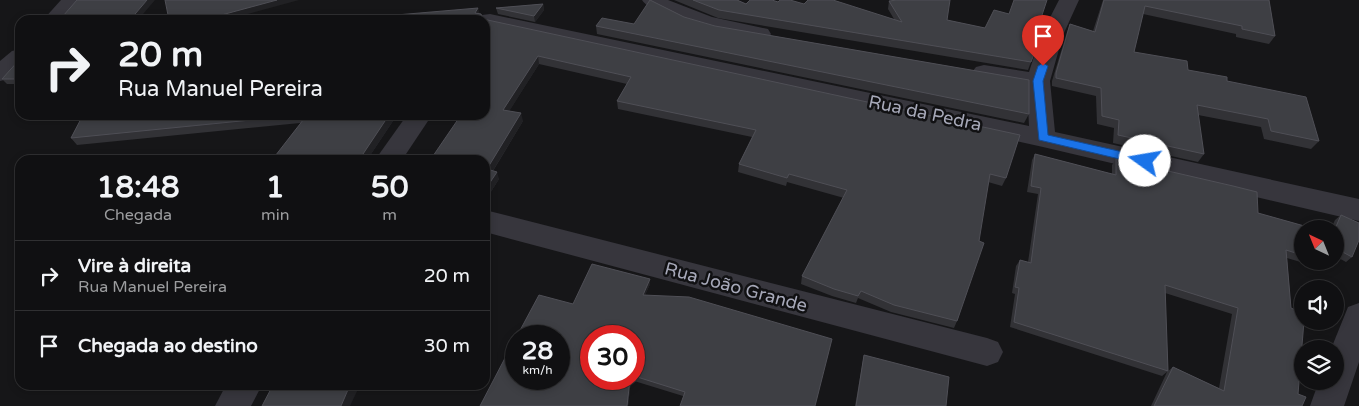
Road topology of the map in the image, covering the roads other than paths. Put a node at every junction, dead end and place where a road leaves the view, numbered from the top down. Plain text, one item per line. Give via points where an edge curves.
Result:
1 (73, 0) edge
2 (502, 0) edge
3 (652, 0) edge
4 (1069, 0) edge
5 (59, 15) edge
6 (490, 18) edge
7 (490, 24) edge
8 (785, 38) edge
9 (15, 60) edge
10 (961, 68) edge
11 (0, 74) edge
12 (1038, 81) junction
13 (416, 120) edge
14 (1043, 138) junction
15 (392, 155) edge
16 (1359, 210) edge
17 (490, 222) edge
18 (1359, 316) edge
19 (987, 352) dead end
20 (242, 390) edge
21 (232, 406) edge
22 (1327, 406) edge

1 - 5 street
2 - 6 street
3 - 8 street via 715,26
4 - 12 street via 1052,35
7 - 14 street, Rua da Pedra
9 - 11 street
10 - 12 street
12 - 14 street
13 - 15 street
14 - 16 street, Rua da Pedra
17 - 19 street, Rua João Grande
18 - 22 street
20 - 21 street

